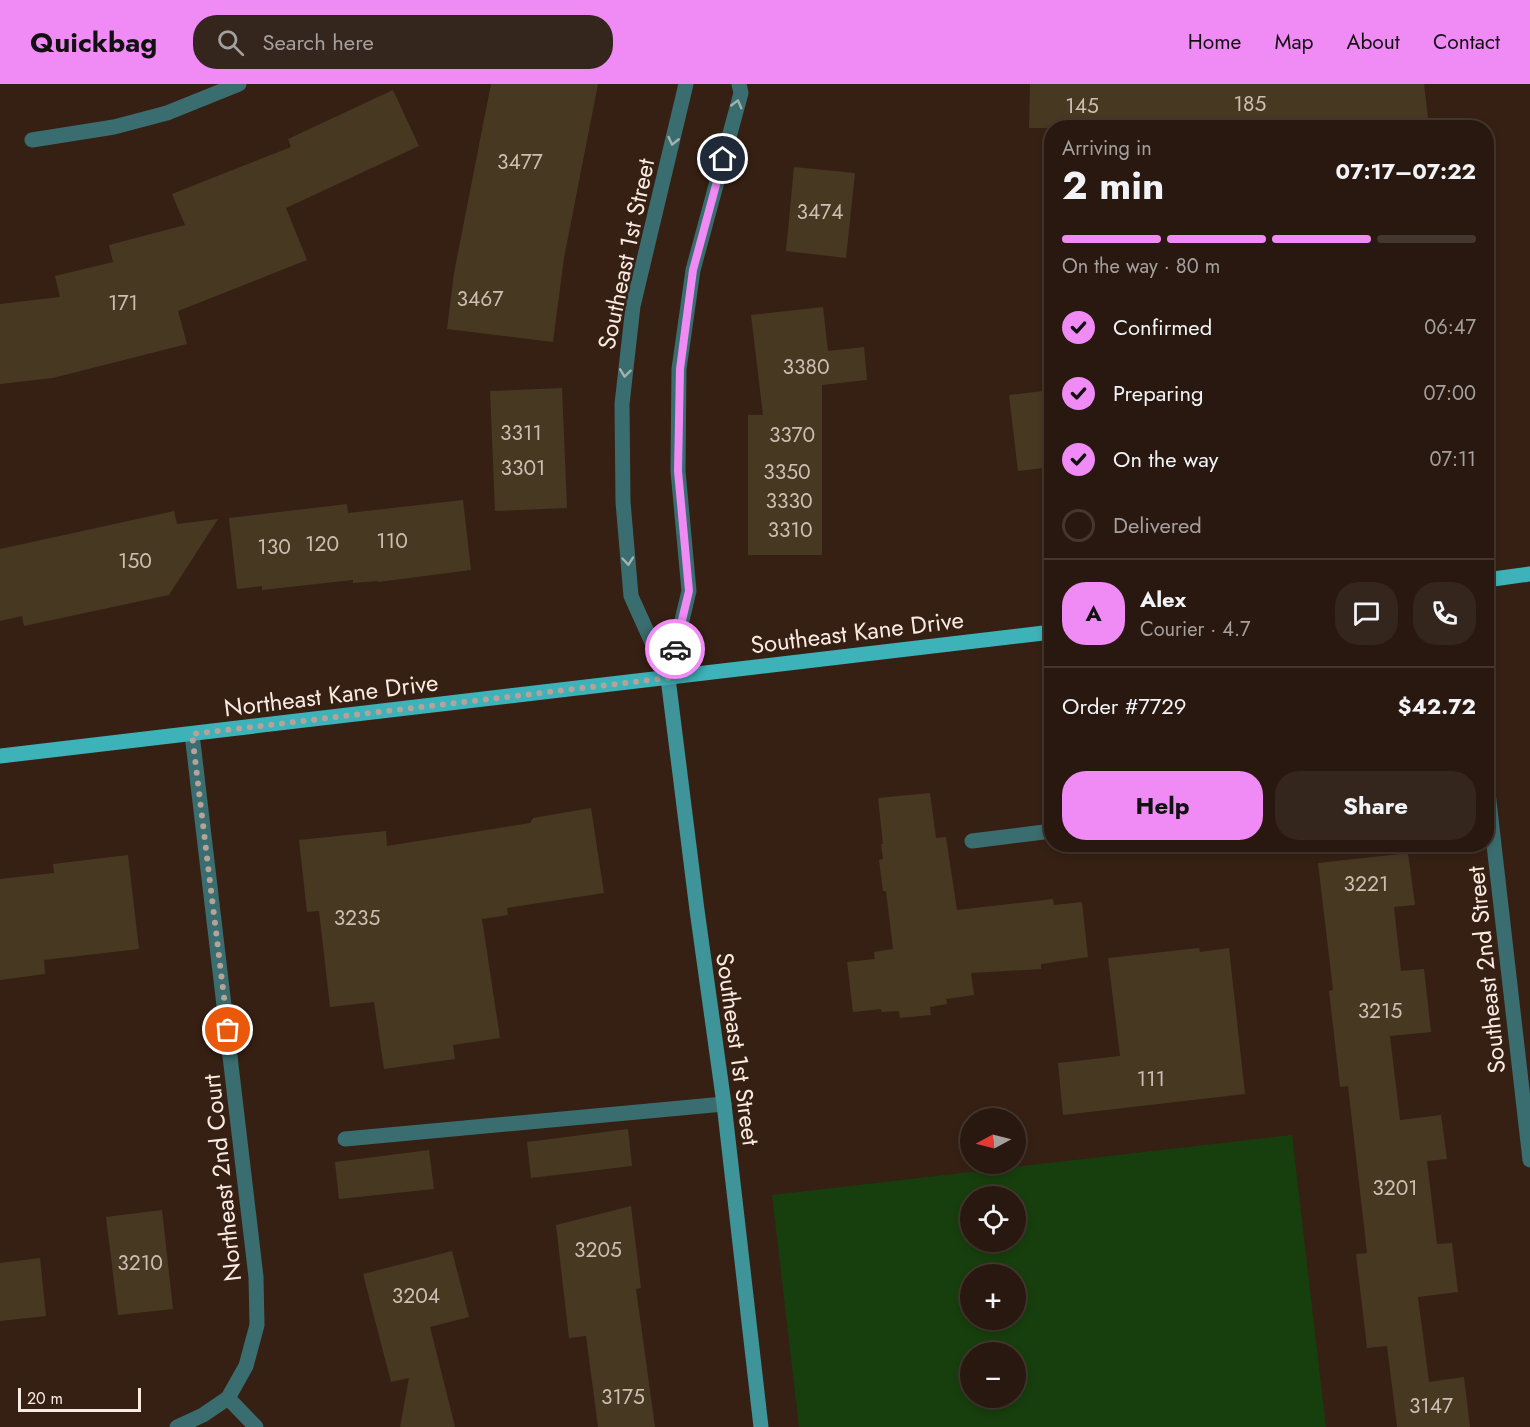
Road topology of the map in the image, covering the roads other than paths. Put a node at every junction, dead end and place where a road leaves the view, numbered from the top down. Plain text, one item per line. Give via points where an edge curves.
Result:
1 (239, 84) edge
2 (686, 84) edge
3 (739, 84) edge
4 (32, 140) dead end
5 (1530, 574) edge
6 (1494, 579) edge
7 (1044, 633) edge
8 (668, 678) junction
9 (192, 734) junction
10 (0, 756) edge
11 (1044, 832) edge
12 (1494, 839) edge
13 (972, 841) dead end
14 (724, 1104) junction
15 (1527, 1104) edge
16 (345, 1139) dead end
17 (1530, 1160) edge
18 (228, 1398) junction
19 (177, 1427) edge
20 (256, 1427) edge
21 (761, 1427) edge

1 - 4 street via 167,113 114,128
2 -> 8 street, Southeast 1st Street via 633,306 622,404 623,502 632,596
8 -> 3 street, Southeast 1st Street via 689,591 678,471 680,369 693,270 741,93
5 - 6 main road
7 - 8 main road, Southeast Kane Drive
8 - 9 main road, Northeast Kane Drive
8 - 14 street, Southeast 1st Street
9 - 10 main road, Northeast Kane Drive
9 - 18 street, Northeast 2nd Court via 256,1277 257,1325 246,1366
11 - 13 street
12 - 15 street, Southeast 2nd Street
14 - 16 street
14 - 21 street, Southeast 1st Street
15 - 17 street, Southeast 2nd Street
18 - 19 street, Northeast 2nd Court
18 - 20 street

